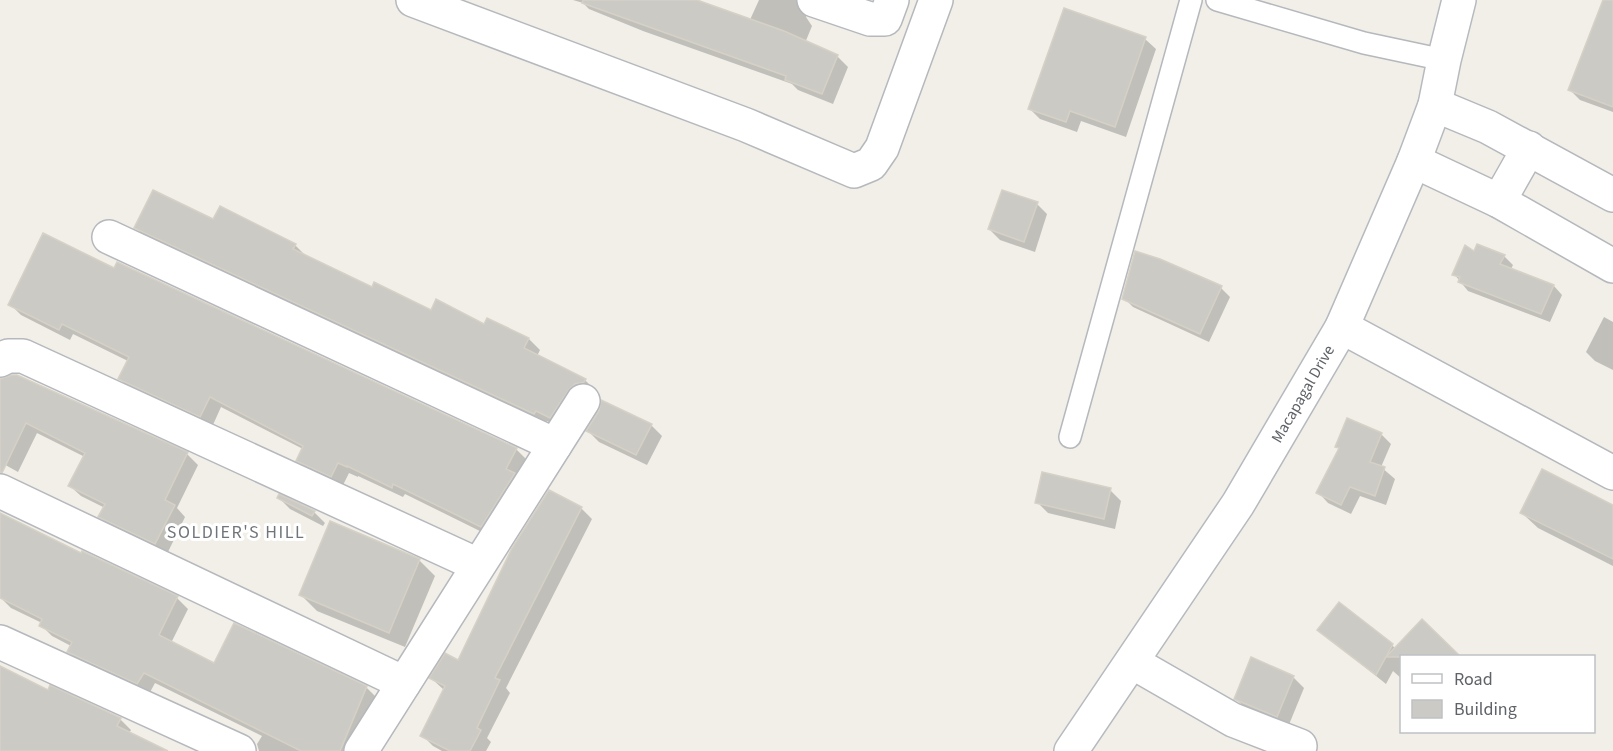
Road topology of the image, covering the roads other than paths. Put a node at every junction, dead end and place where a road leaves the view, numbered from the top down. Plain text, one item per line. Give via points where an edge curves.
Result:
1 (413, 0) edge
2 (814, 0) edge
3 (892, 0) edge
4 (936, 0) edge
5 (1191, 0) edge
6 (1217, 0) edge
7 (1459, 0) edge
8 (1443, 60) junction
9 (1435, 105) junction
10 (1529, 148) junction
11 (1414, 161) junction
12 (1613, 195) edge
13 (1499, 201) junction
14 (109, 237) dead end
15 (1613, 266) edge
16 (1342, 327) junction
17 (0, 360) edge
18 (583, 401) dead end
19 (1070, 437) dead end
20 (555, 445) junction
21 (1613, 473) edge
22 (0, 491) edge
23 (478, 565) junction
24 (0, 642) edge
25 (1132, 662) junction
26 (404, 683) junction
27 (1300, 746) dead end
28 (239, 751) edge
29 (362, 751) edge
30 (1071, 751) edge

1 - 4 street via 746,125 854,171 871,165 882,148
2 - 3 street via 870,19 885,19
5 - 19 lane
6 - 8 lane
7 - 8 street, Macapagal Drive
8 - 9 street, Macapagal Drive
9 - 10 street
9 - 11 street, Macapagal Drive
10 - 12 street
10 - 13 street
11 - 13 street
11 - 16 street, Macapagal Drive
13 - 15 street
14 - 20 street
16 - 21 street
16 - 25 street, Macapagal Drive via 1238,504
17 - 23 street via 23,356 35,361
18 - 20 street
20 - 23 street
22 - 26 street
23 - 26 street
24 - 28 street
25 - 27 street via 1233,720
25 - 30 street, Macapagal Drive
26 - 29 street

